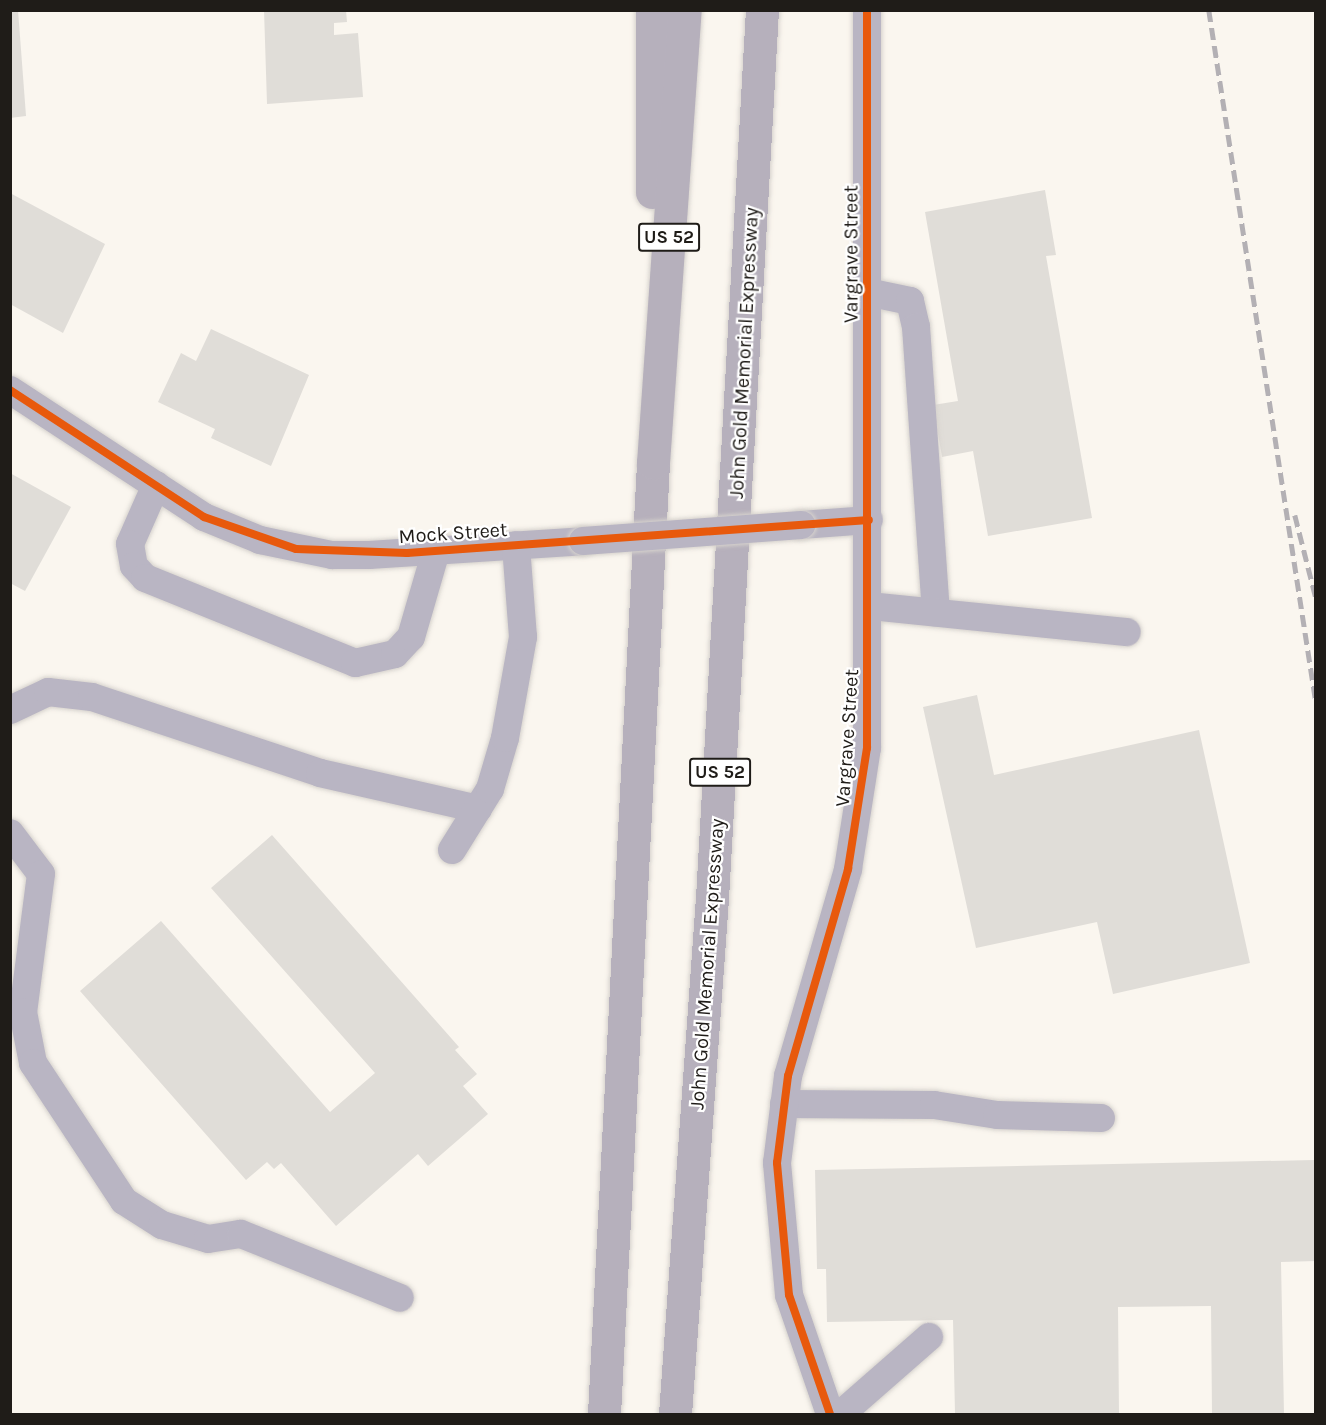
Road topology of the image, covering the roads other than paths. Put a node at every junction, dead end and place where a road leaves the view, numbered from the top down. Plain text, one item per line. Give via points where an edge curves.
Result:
1 (652, 10) edge
2 (685, 10) edge
3 (762, 10) edge
4 (774, 10) edge
5 (867, 10) edge
6 (756, 128) junction
7 (867, 291) junction
8 (10, 390) edge
9 (653, 463) junction
10 (156, 485) junction
11 (869, 520) junction
12 (516, 545) junction
13 (436, 551) junction
14 (870, 606) junction
15 (936, 612) junction
16 (1127, 632) dead end
17 (10, 710) edge
18 (478, 809) junction
19 (10, 833) edge
20 (452, 850) dead end
21 (784, 1104) junction
22 (1101, 1118) dead end
23 (400, 1298) dead end
24 (929, 1337) dead end
25 (604, 1414) edge
26 (675, 1414) edge
27 (830, 1414) edge
28 (841, 1414) edge

1 - 9 highway
2 - 9 highway, US 52
3 - 6 highway, John Gold Memorial Expressway / US 52
4 - 6 highway
5 - 7 street, Vargrave Street
6 - 26 highway, John Gold Memorial Expressway / US 52 via 712,898
7 - 11 street, Vargrave Street
7 - 15 street via 899,295 910,301 916,327
8 - 10 street, Mock Street
9 - 25 highway, US 52
10 - 13 street, Mock Street via 222,525 296,549 341,555
10 - 13 street via 130,544 134,566 145,578 355,663 395,654 411,637
11 - 12 street, Mock Street, bridge
11 - 14 street, Vargrave Street
12 - 13 street, Mock Street
12 - 18 street via 520,659 499,762
14 - 15 street
14 - 21 street, Vargrave Street via 867,748 855,829
15 - 16 street
17 - 18 street via 48,692 92,697 320,773
18 - 20 street
19 - 23 street via 42,874 23,1012 33,1063 124,1201 162,1225 208,1239 241,1234
21 - 22 street via 934,1105 997,1115
21 - 27 street, Vargrave Street via 777,1163 782,1251 800,1338
24 - 28 street

